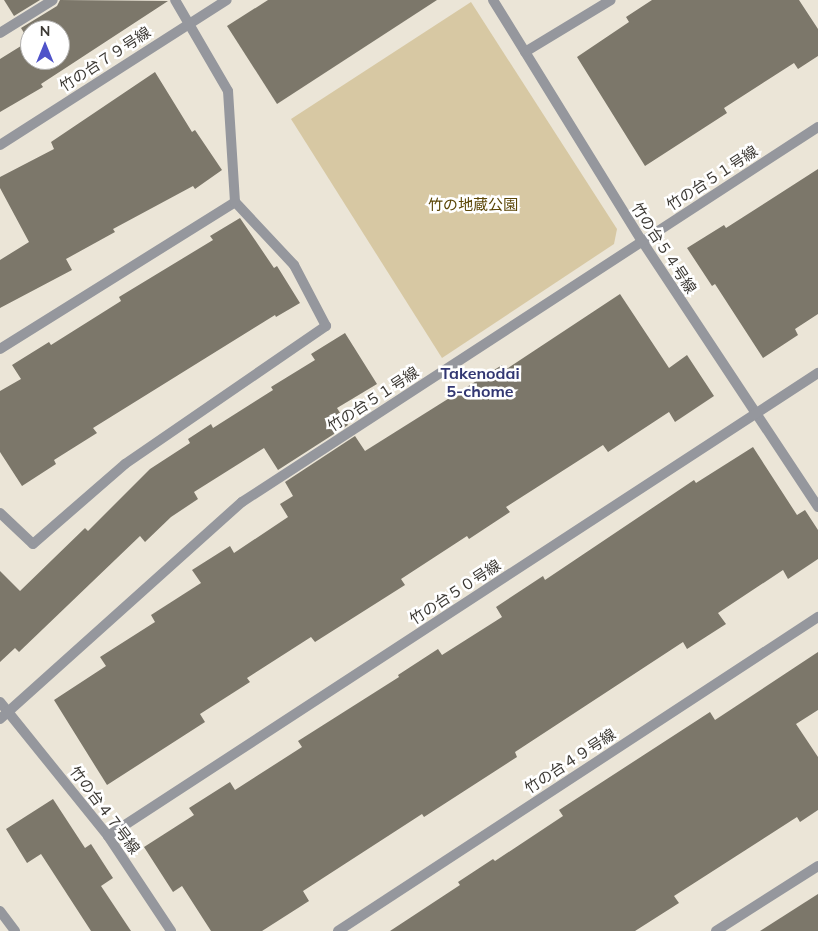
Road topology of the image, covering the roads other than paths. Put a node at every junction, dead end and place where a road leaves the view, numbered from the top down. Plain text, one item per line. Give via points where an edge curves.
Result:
1 (53, 0) edge
2 (175, 0) edge
3 (227, 0) edge
4 (492, 0) edge
5 (610, 0) edge
6 (190, 23) junction
7 (0, 33) edge
8 (525, 52) junction
9 (818, 127) edge
10 (0, 144) edge
11 (235, 202) junction
12 (642, 242) junction
13 (0, 349) edge
14 (818, 373) edge
15 (756, 413) junction
16 (818, 507) edge
17 (0, 513) edge
18 (818, 617) edge
19 (0, 702) edge
20 (9, 711) junction
21 (0, 719) edge
22 (108, 836) junction
23 (818, 866) edge
24 (0, 910) edge
25 (15, 931) edge
26 (170, 931) edge
27 (338, 931) edge
28 (716, 931) edge

1 - 7 street
2 - 6 street
3 - 6 street, 竹の台７９号線
4 - 8 street, 竹の台５４号線
5 - 8 street
6 - 10 street, 竹の台７９号線
6 - 11 street via 228,91
8 - 12 street, 竹の台５４号線
9 - 12 street, 竹の台５１号線
11 - 13 street
11 - 17 street via 294,265 326,326 125,464 33,544
12 - 15 street, 竹の台５４号線
12 - 20 street, 竹の台５１号線 via 242,502
14 - 15 street, 竹の台５０号線
15 - 16 street, 竹の台５４号線
15 - 22 street, 竹の台５０号線
18 - 27 street, 竹の台４９号線
19 - 20 street
20 - 21 street, 竹の台５１号線
20 - 22 street, 竹の台４７号線
22 - 26 street, 竹の台４７号線
23 - 28 street
24 - 25 street

